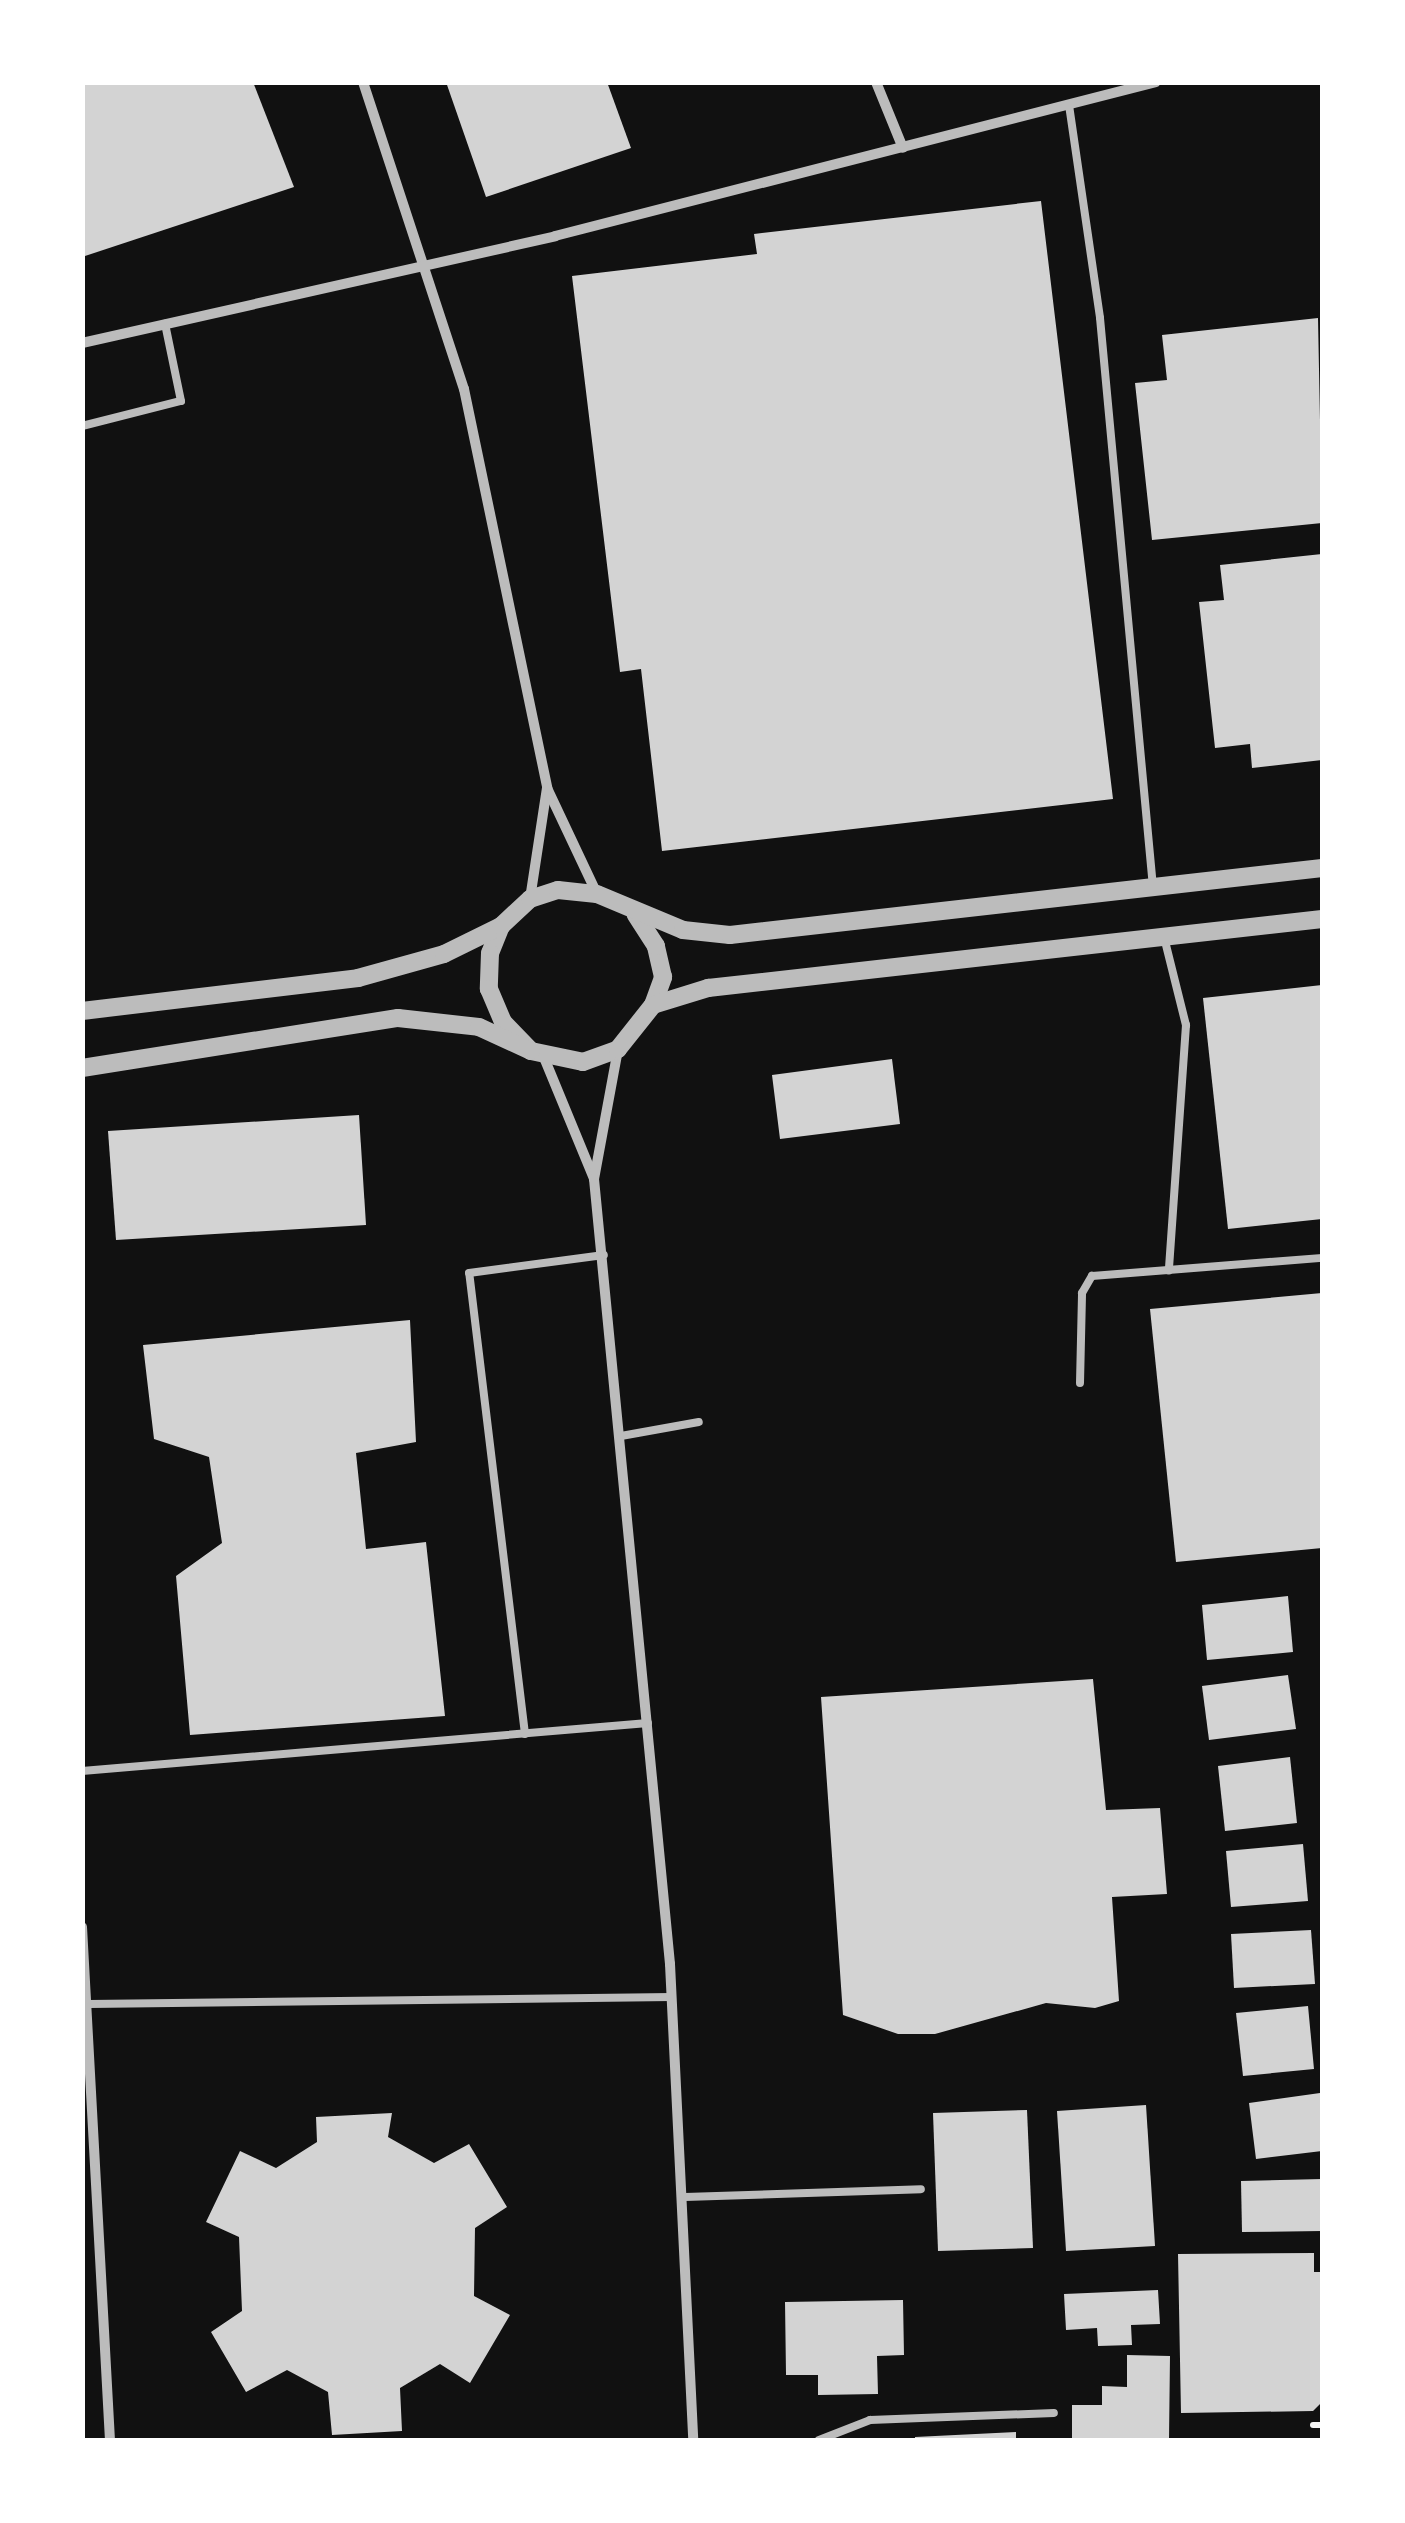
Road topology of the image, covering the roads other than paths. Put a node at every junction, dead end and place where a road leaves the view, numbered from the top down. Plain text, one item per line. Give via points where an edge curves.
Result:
1 (363, 82) edge
2 (876, 82) edge
3 (1156, 82) edge
4 (1070, 105) junction
5 (902, 148) junction
6 (426, 264) junction
7 (165, 324) junction
8 (82, 343) edge
9 (82, 426) edge
10 (547, 788) junction
11 (1322, 868) edge
12 (1153, 887) junction
13 (597, 894) junction
14 (530, 899) junction
15 (636, 915) junction
16 (1322, 919) edge
17 (502, 926) junction
18 (1164, 937) junction
19 (653, 1005) junction
20 (82, 1011) edge
21 (618, 1049) junction
22 (537, 1053) junction
23 (82, 1068) edge
24 (594, 1179) junction
25 (604, 1255) junction
26 (1322, 1258) edge
27 (1169, 1270) junction
28 (1080, 1383) dead end
29 (699, 1422) dead end
30 (621, 1436) junction
31 (648, 1723) junction
32 (525, 1734) junction
33 (82, 1771) edge
34 (82, 1927) edge
35 (672, 1997) junction
36 (88, 2004) junction
37 (921, 2189) dead end
38 (685, 2197) junction
39 (1054, 2412) dead end
40 (110, 2440) edge
41 (693, 2440) edge
42 (818, 2440) edge

1 - 6 street
2 - 5 street
3 - 4 street
4 - 5 street
4 - 12 lane via 1100,318
5 - 6 street
6 - 7 street
6 - 10 street via 464,388
7 - 8 street
7 - 9 lane via 181,402
10 - 13 street
10 - 14 street
11 - 12 street
12 - 15 street via 730,935
13 - 14 street via 558,890
13 - 15 street
14 - 17 street
15 - 19 street via 656,946 663,977
16 - 18 street
17 - 20 street via 444,954 358,978
17 - 22 street via 490,953 489,989 503,1022
18 - 19 street via 708,988
18 - 27 lane via 1186,1025
19 - 21 street
21 - 22 street via 583,1062
21 - 24 street
22 - 23 street via 479,1027 398,1018
22 - 24 street
24 - 25 street
25 - 30 street
25 - 32 lane via 469,1273
26 - 27 lane
27 - 28 lane via 1092,1276 1082,1293
29 - 30 lane
30 - 31 street
31 - 32 lane
31 - 35 street
32 - 33 lane
34 - 36 street
35 - 36 lane
35 - 38 street
36 - 40 street
37 - 38 lane
38 - 41 street
39 - 42 lane via 870,2420

